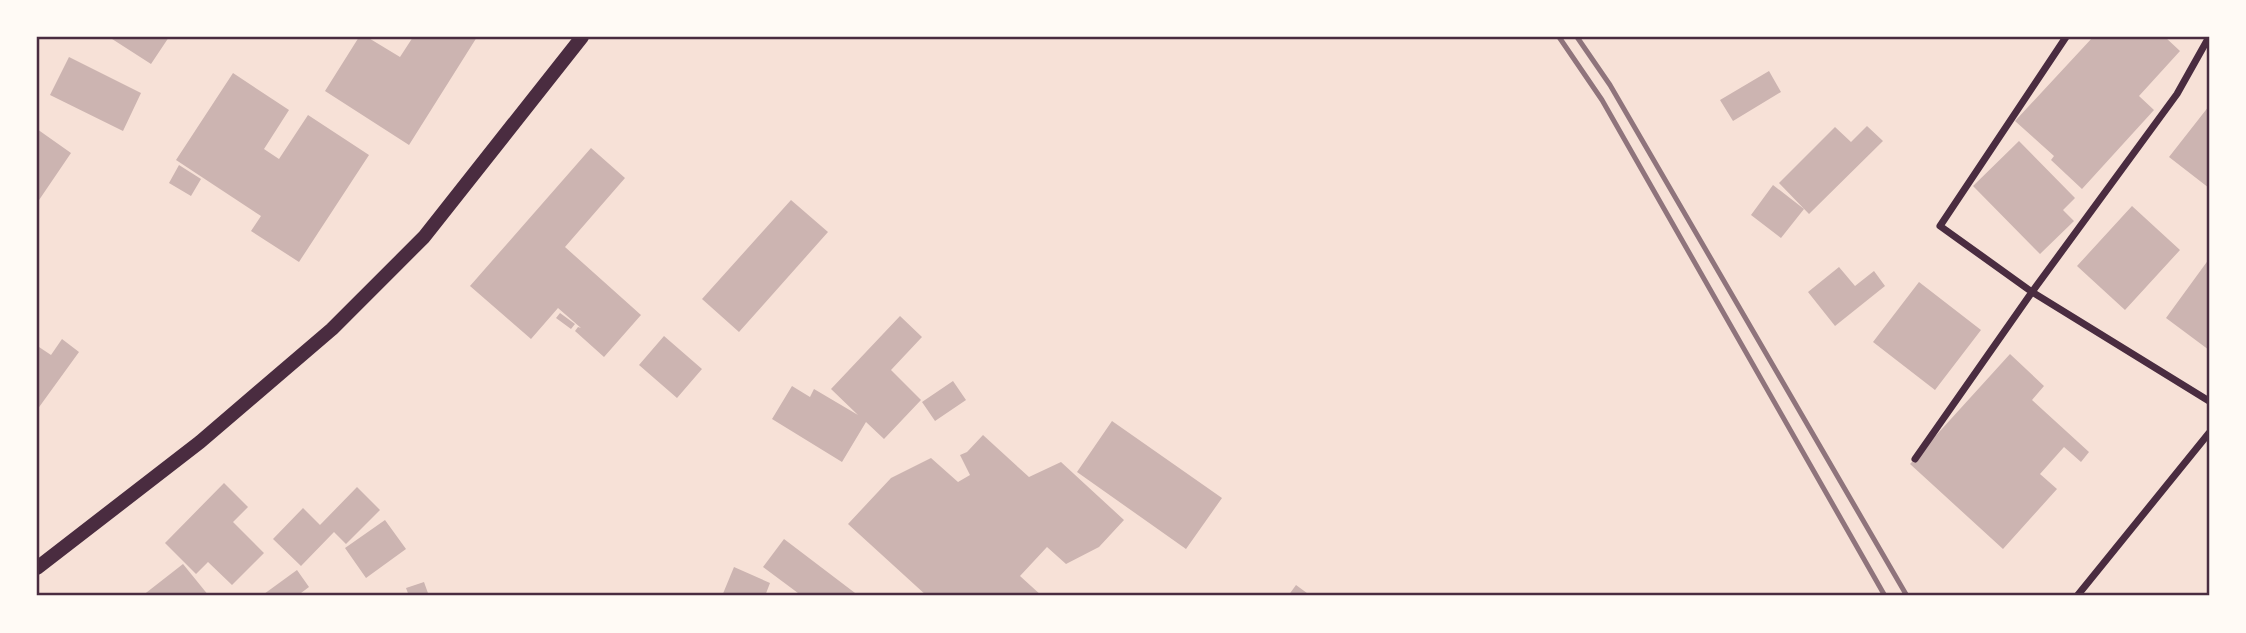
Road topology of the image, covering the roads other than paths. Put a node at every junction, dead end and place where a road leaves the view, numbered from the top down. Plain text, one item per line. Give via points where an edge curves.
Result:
1 (582, 37) edge
2 (2066, 37) edge
3 (2209, 37) edge
4 (2032, 292) junction
5 (2209, 401) edge
6 (2209, 433) edge
7 (1915, 458) dead end
8 (37, 568) edge
9 (2077, 596) edge

1 - 8 main road via 424,237 332,329 200,442
2 - 4 street via 1940,226
3 - 4 street via 2177,94
4 - 5 street
4 - 7 street
6 - 9 street

